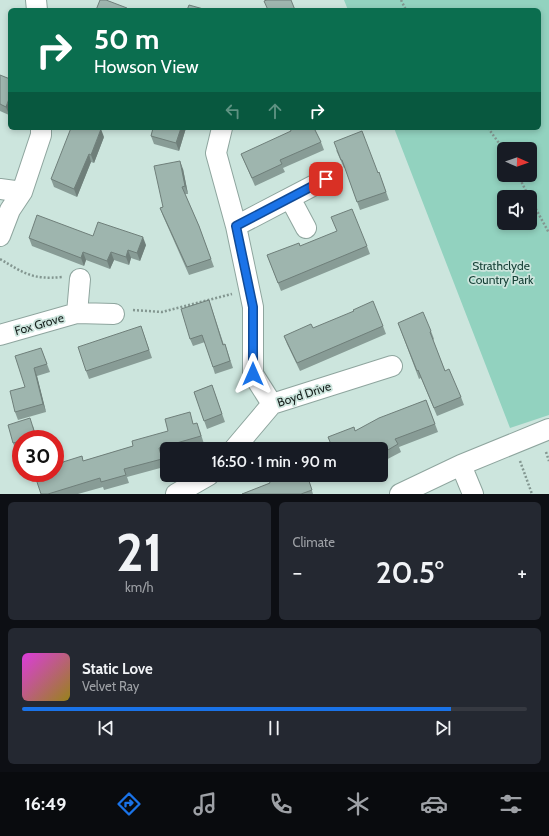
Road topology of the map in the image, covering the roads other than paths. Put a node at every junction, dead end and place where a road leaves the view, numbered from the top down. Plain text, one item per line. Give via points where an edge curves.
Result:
1 (41, 130) edge
2 (222, 130) edge
3 (326, 179) dead end
4 (0, 189) edge
5 (22, 192) junction
6 (290, 198) junction
7 (236, 226) junction
8 (306, 228) dead end
9 (0, 236) edge
10 (80, 278) road end
11 (77, 313) junction
12 (114, 314) road end
13 (0, 335) edge
14 (392, 366) dead end
15 (272, 404) junction
16 (549, 429) edge
17 (240, 442) edge
18 (461, 465) junction
19 (197, 482) edge
20 (176, 494) edge
21 (400, 494) edge
22 (473, 494) edge

1 - 5 street
2 - 7 street via 216,153
3 - 6 street
4 - 5 street
5 - 9 street via 10,210
6 - 7 street
6 - 8 street
7 - 15 street via 253,307 253,374
10 - 11 street, Fox Grove
11 - 12 street, Fox Grove
11 - 13 street, Fox Grove
14 - 15 street, Boyd Drive
15 - 17 street, Boyd Drive
16 - 18 street
18 - 21 street
18 - 22 street
19 - 20 street

